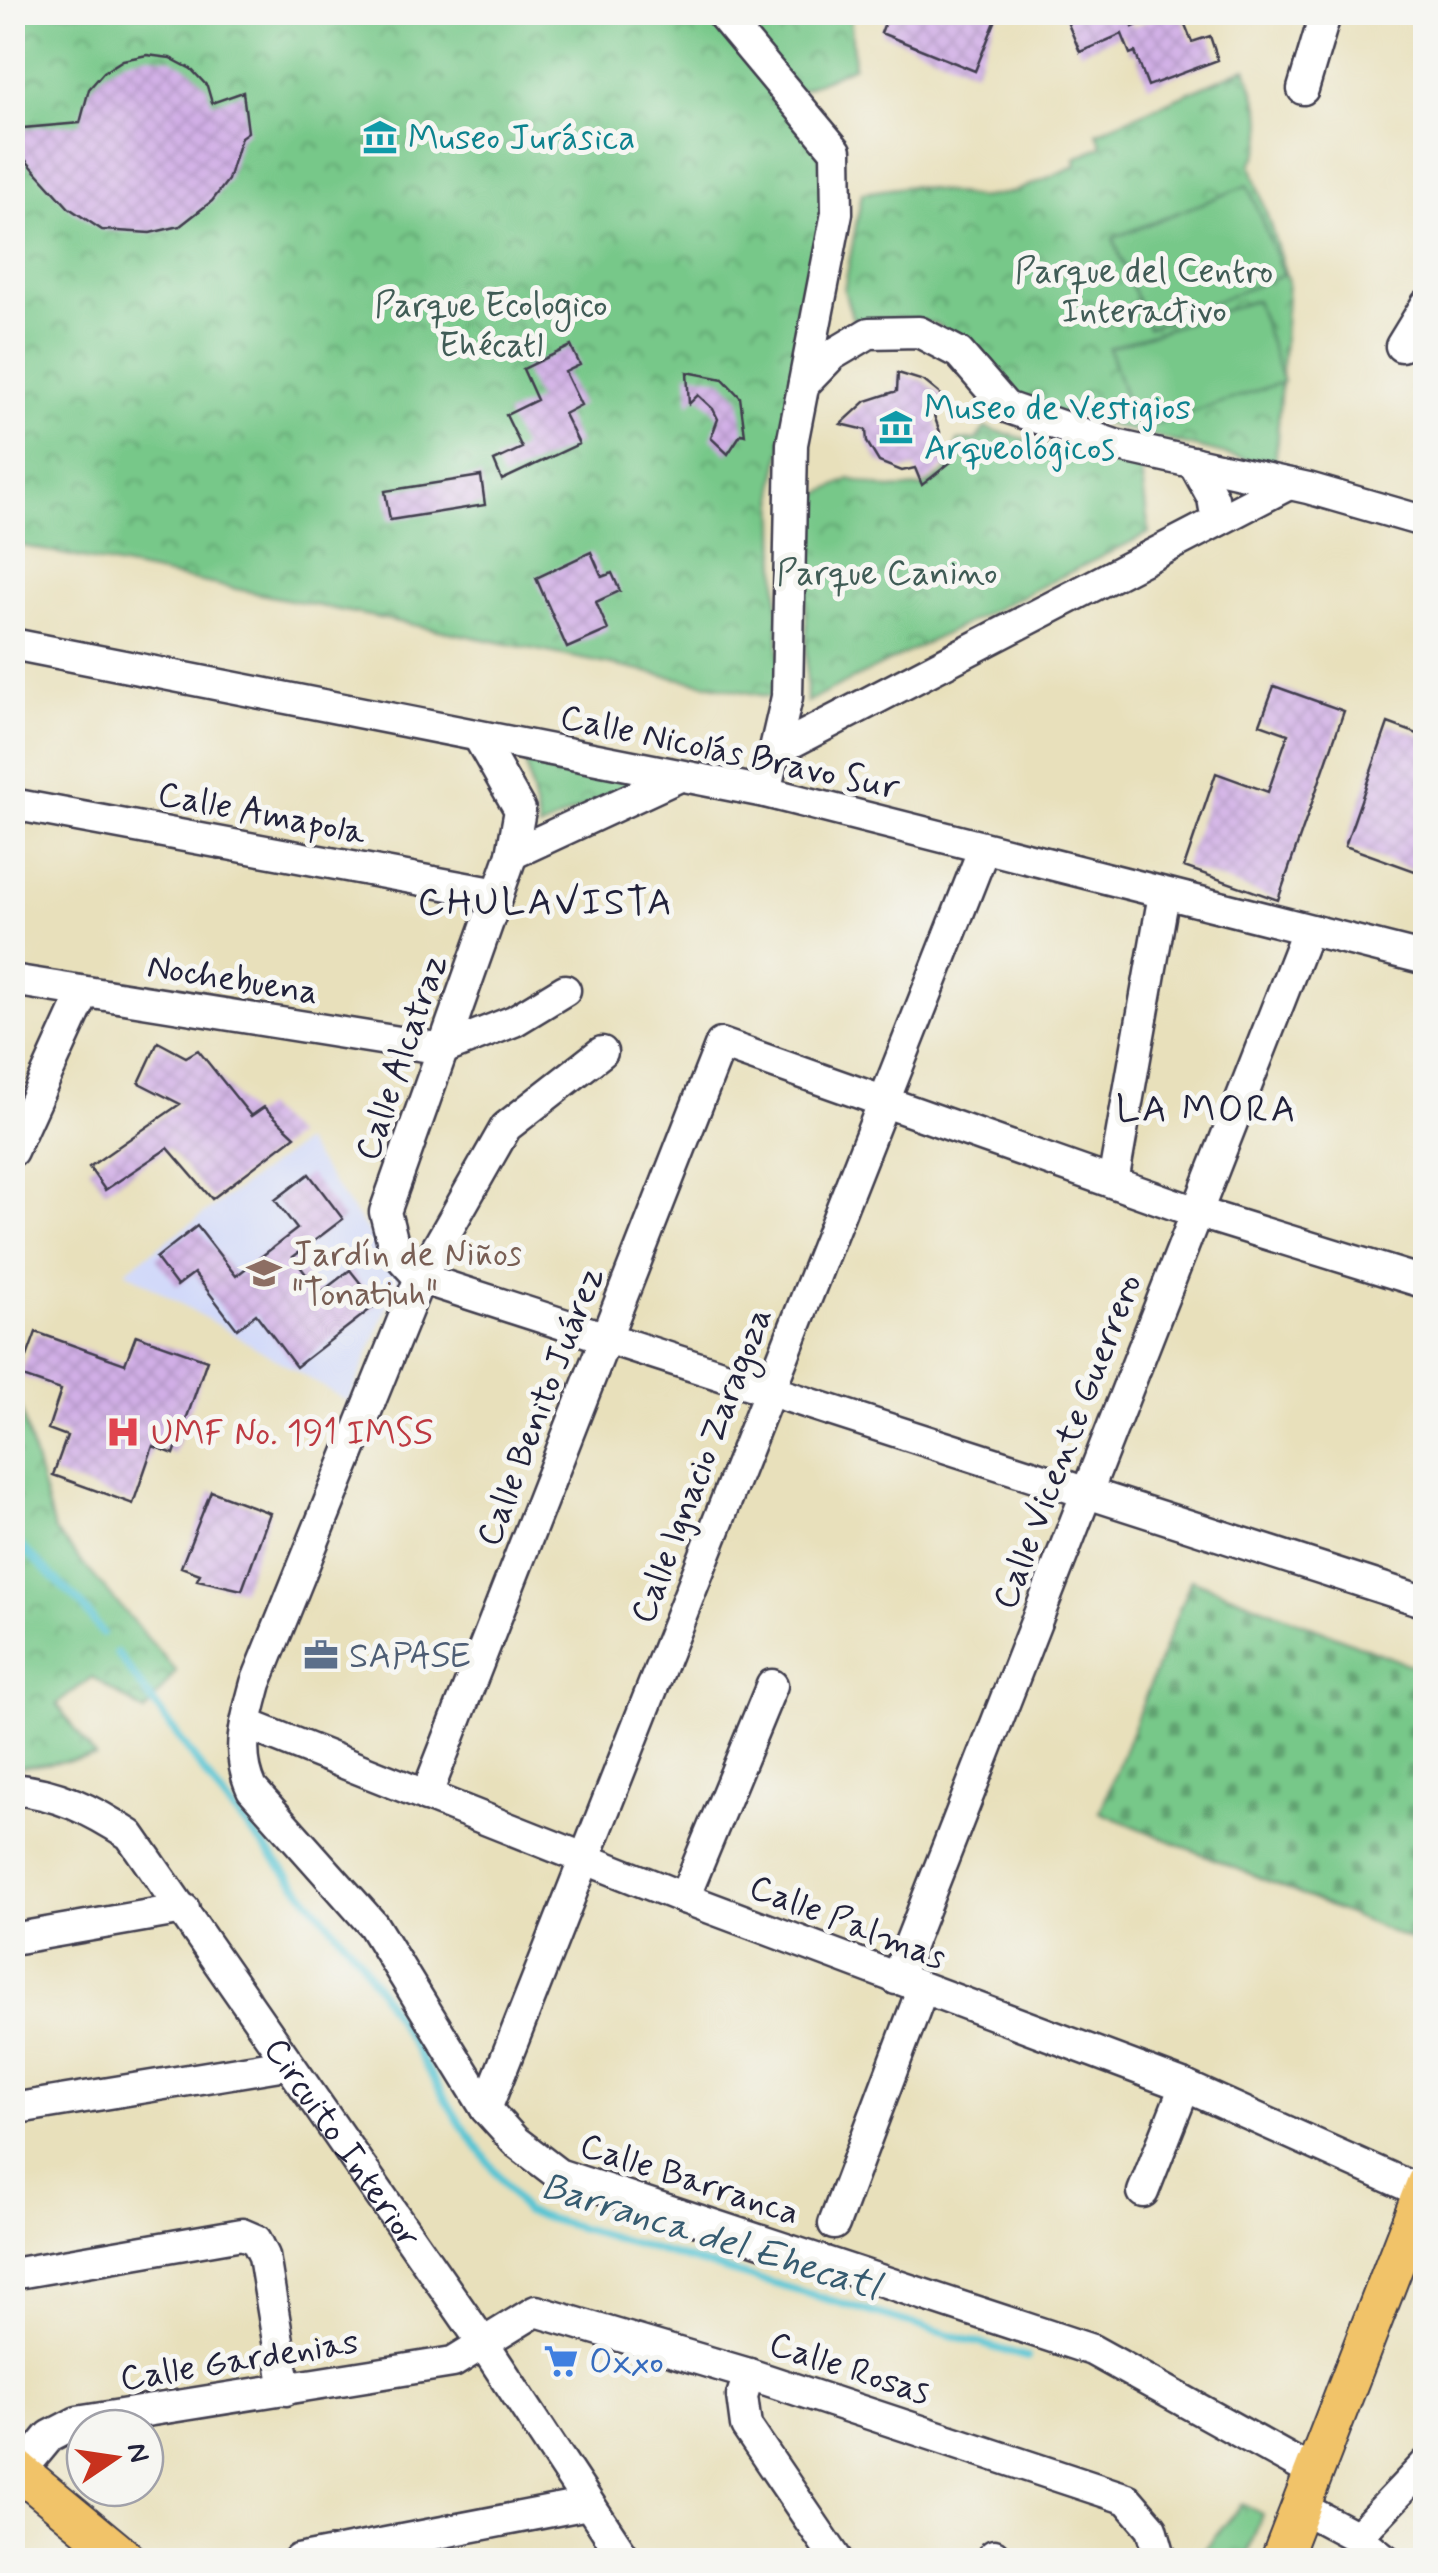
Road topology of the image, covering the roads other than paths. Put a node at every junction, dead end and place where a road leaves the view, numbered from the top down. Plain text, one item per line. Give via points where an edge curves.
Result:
1 (720, 12) edge
2 (1326, 12) edge
3 (1303, 89) dead end
4 (819, 303) junction
5 (1426, 305) edge
6 (870, 333) junction
7 (1401, 346) dead end
8 (804, 384) junction
9 (1193, 462) junction
10 (1289, 484) junction
11 (1217, 521) junction
12 (1426, 522) edge
13 (12, 644) edge
14 (478, 736) junction
15 (776, 752) junction
16 (680, 776) junction
17 (765, 792) junction
18 (12, 804) edge
19 (984, 848) junction
20 (512, 854) junction
21 (498, 894) junction
22 (1164, 894) junction
23 (1307, 931) junction
24 (1426, 959) edge
25 (12, 980) edge
26 (565, 990) dead end
27 (84, 992) junction
28 (443, 1049) junction
29 (602, 1052) dead end
30 (883, 1102) junction
31 (12, 1152) edge
32 (1113, 1182) junction
33 (1196, 1212) junction
34 (420, 1278) junction
35 (1426, 1283) edge
36 (606, 1339) junction
37 (769, 1392) junction
38 (1086, 1494) junction
39 (1426, 1602) edge
40 (772, 1685) dead end
41 (246, 1724) junction
42 (12, 1789) edge
43 (426, 1796) junction
44 (586, 1860) junction
45 (684, 1898) junction
46 (184, 1909) junction
47 (12, 1939) edge
48 (909, 1984) junction
49 (286, 2064) junction
50 (1185, 2086) junction
51 (12, 2109) edge
52 (486, 2109) junction
53 (1424, 2187) edge
54 (1143, 2192) dead end
55 (834, 2224) dead end
56 (12, 2274) edge
57 (483, 2343) junction
58 (749, 2374) junction
59 (286, 2390) junction
60 (1426, 2464) edge
61 (17, 2468) edge
62 (1306, 2490) junction
63 (596, 2515) junction
64 (1358, 2538) junction
65 (128, 2560) edge
66 (298, 2560) edge
67 (597, 2560) edge
68 (626, 2560) edge
69 (837, 2560) edge
70 (1161, 2560) edge
71 (1280, 2560) edge
72 (1386, 2560) edge

1 - 4 street via 836,152 837,213
2 - 3 street
4 - 6 street
4 - 8 street
5 - 7 street
6 - 8 street via 832,355
6 - 9 street via 918,332 959,353 1006,407 1114,444
8 - 15 street via 787,509 787,697
9 - 10 street
9 - 11 street
10 - 11 street
10 - 12 street
11 - 15 street
13 - 14 street, Calle Nicolás Bravo Sur
14 - 16 street, Calle Nicolás Bravo Sur
14 - 20 street, Calle Alcatraz via 520,810
15 - 17 street
16 - 17 street, Calle Nicolás Bravo Sur
16 - 20 street
17 - 19 street, Calle Nicolás Bravo Sur
18 - 21 street, Calle Amapola
19 - 22 street, Calle Nicolás Bravo Sur
19 - 30 street, Calle Ignacio Zaragoza
20 - 21 street, Calle Alcatraz
21 - 28 street, Calle Alcatraz
22 - 23 street, Calle Nicolás Bravo Sur
22 - 32 street
23 - 24 street, Calle Nicolás Bravo Sur
23 - 33 street, Calle Vicente Guerrero
25 - 27 street, Nochebuena
26 - 28 street via 514,1021
27 - 28 street, Nochebuena
27 - 31 street
28 - 34 street, Calle Alcatraz via 386,1212 395,1251
29 - 34 street, Calle Barranca via 506,1127
30 - 32 street
30 - 36 street, Calle Benito Juárez via 721,1044
30 - 37 street, Calle Ignacio Zaragoza
32 - 33 street
33 - 35 street
33 - 38 street, Calle Vicente Guerrero
34 - 36 street
34 - 41 street, Calle Barranca via 256,1683
36 - 37 street
36 - 43 street, Calle Benito Juárez
37 - 38 street
37 - 44 street, Calle Ignacio Zaragoza
38 - 39 street
38 - 48 street, Calle Vicente Guerrero
40 - 45 street
41 - 43 street, Calle Palmas
41 - 52 street, Calle Barranca via 243,1769 252,1788 373,1925
42 - 46 street, Circuito Interior via 44,1792 91,1810 130,1835
43 - 44 street, Calle Palmas
44 - 45 street, Calle Palmas
44 - 52 street, Calle Ignacio Zaragoza
45 - 48 street, Calle Palmas
46 - 47 street
46 - 49 street, Circuito Interior
48 - 50 street, Calle Palmas
48 - 55 street, Calle Vicente Guerrero
49 - 51 street
49 - 57 street, Circuito Interior
50 - 53 street, Calle Palmas
50 - 54 street
52 - 62 street, Calle Barranca via 558,2174 1092,2350
53 - 62 main road
56 - 59 street via 242,2234 256,2240 264,2256
57 - 58 street, Calle Rosas via 536,2311
57 - 59 street, Calle Gardenias via 453,2362
57 - 63 street, Circuito Interior
58 - 69 street via 742,2396 746,2426
58 - 70 street, Calle Rosas via 1127,2499 1152,2528
59 - 61 street, Calle Gardenias via 78,2422 50,2436
60 - 64 street
61 - 65 main road
62 - 64 street, Calle Barranca
62 - 71 main road
63 - 66 street
63 - 67 street
63 - 68 street, Circuito Interior
64 - 72 street, Calle Barranca

